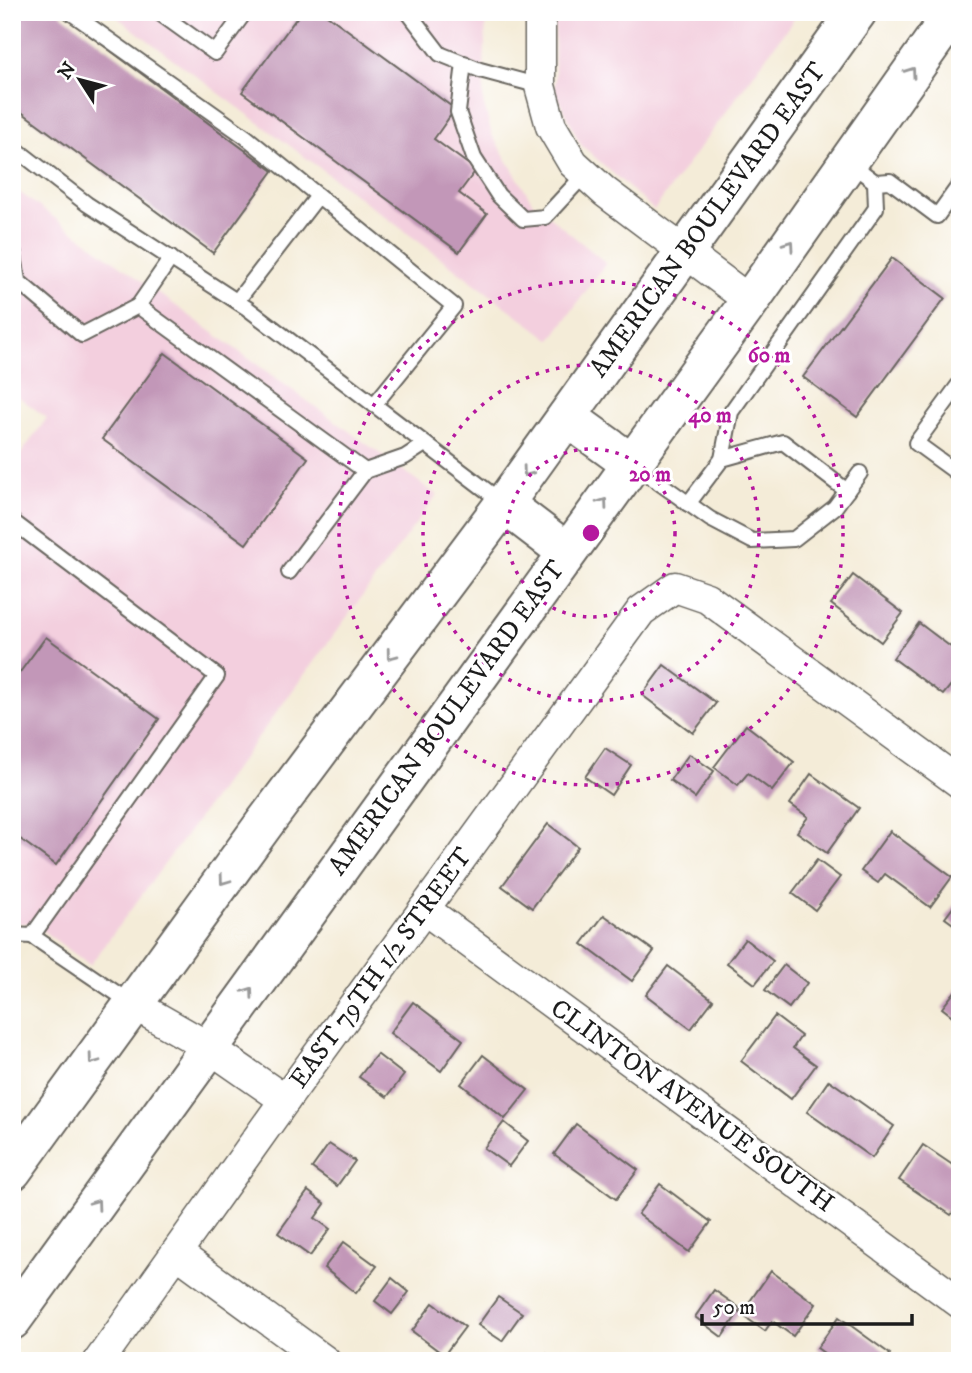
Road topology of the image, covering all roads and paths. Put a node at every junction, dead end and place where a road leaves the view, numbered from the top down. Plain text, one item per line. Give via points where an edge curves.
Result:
1 (70, 12) edge
2 (158, 12) edge
3 (245, 12) edge
4 (408, 12) edge
5 (540, 12) edge
6 (857, 12) edge
7 (954, 12) edge
8 (464, 63) junction
9 (540, 86) junction
10 (12, 146) edge
11 (862, 172) junction
12 (585, 174) junction
13 (960, 184) edge
14 (318, 196) junction
15 (12, 243) edge
16 (685, 253) junction
17 (171, 258) junction
18 (237, 301) junction
19 (750, 301) junction
20 (138, 306) junction
21 (960, 383) edge
22 (374, 405) junction
23 (567, 417) junction
24 (425, 444) junction
25 (722, 459) junction
26 (632, 464) junction
27 (365, 471) junction
28 (860, 473) dead end
29 (960, 475) edge
30 (847, 491) junction
31 (504, 504) junction
32 (688, 504) junction
33 (12, 521) edge
34 (567, 552) junction
35 (289, 572) dead end
36 (960, 783) edge
37 (424, 909) junction
38 (12, 935) edge
39 (32, 936) junction
40 (133, 1004) junction
41 (210, 1048) junction
42 (285, 1100) junction
43 (12, 1171) edge
44 (177, 1253) junction
45 (960, 1303) edge
46 (12, 1320) edge
47 (99, 1361) edge
48 (325, 1361) edge

1 - 14 lane via 246,137
2 - 3 lane via 215,53
4 - 8 lane via 440,54
5 - 9 street
6 - 16 main road, AMERICAN BOULEVARD EAST
11 -> 7 main road, AMERICAN BOULEVARD EAST
8 - 9 lane
8 - 12 lane via 458,112 474,158 498,195 523,219 545,216
9 - 12 street via 551,126
10 - 17 lane via 87,204
11 - 13 lane via 890,181 937,216
19 -> 11 main road, AMERICAN BOULEVARD EAST
11 - 25 lane via 876,208 732,412
12 - 16 street
14 - 18 lane
14 - 22 lane via 454,306
15 - 20 lane via 18,281 82,334
16 - 19 street
16 - 23 main road, AMERICAN BOULEVARD EAST
17 - 18 lane
17 - 20 lane
18 - 22 lane
19 - 26 main road, AMERICAN BOULEVARD EAST
20 - 27 lane
21 - 29 lane via 916,443
22 - 24 lane
23 - 26 main road
23 -> 31 main road, AMERICAN BOULEVARD EAST
24 - 27 lane via 405,457
24 - 31 lane
25 - 30 lane via 783,442
25 - 32 lane
26 - 32 lane
34 -> 26 main road, AMERICAN BOULEVARD EAST
27 - 35 lane
28 - 30 lane
30 - 32 lane via 835,507 794,539 752,541
31 - 34 main road
31 -> 40 main road, AMERICAN BOULEVARD EAST
33 - 39 lane via 217,676
41 -> 34 main road, AMERICAN BOULEVARD EAST
36 - 37 street, EAST 79TH 1/2 STREET via 707,598 675,587 640,611
37 - 42 street, EAST 79TH 1/2 STREET
37 - 45 street, CLINTON AVENUE SOUTH
38 - 39 lane
39 - 40 lane
40 - 41 street
40 -> 43 main road, AMERICAN BOULEVARD EAST
41 - 42 street
46 -> 41 main road, AMERICAN BOULEVARD EAST
42 - 44 street, EAST 79TH 1/2 STREET
44 - 47 street, EAST 79TH 1/2 STREET
44 - 48 street

